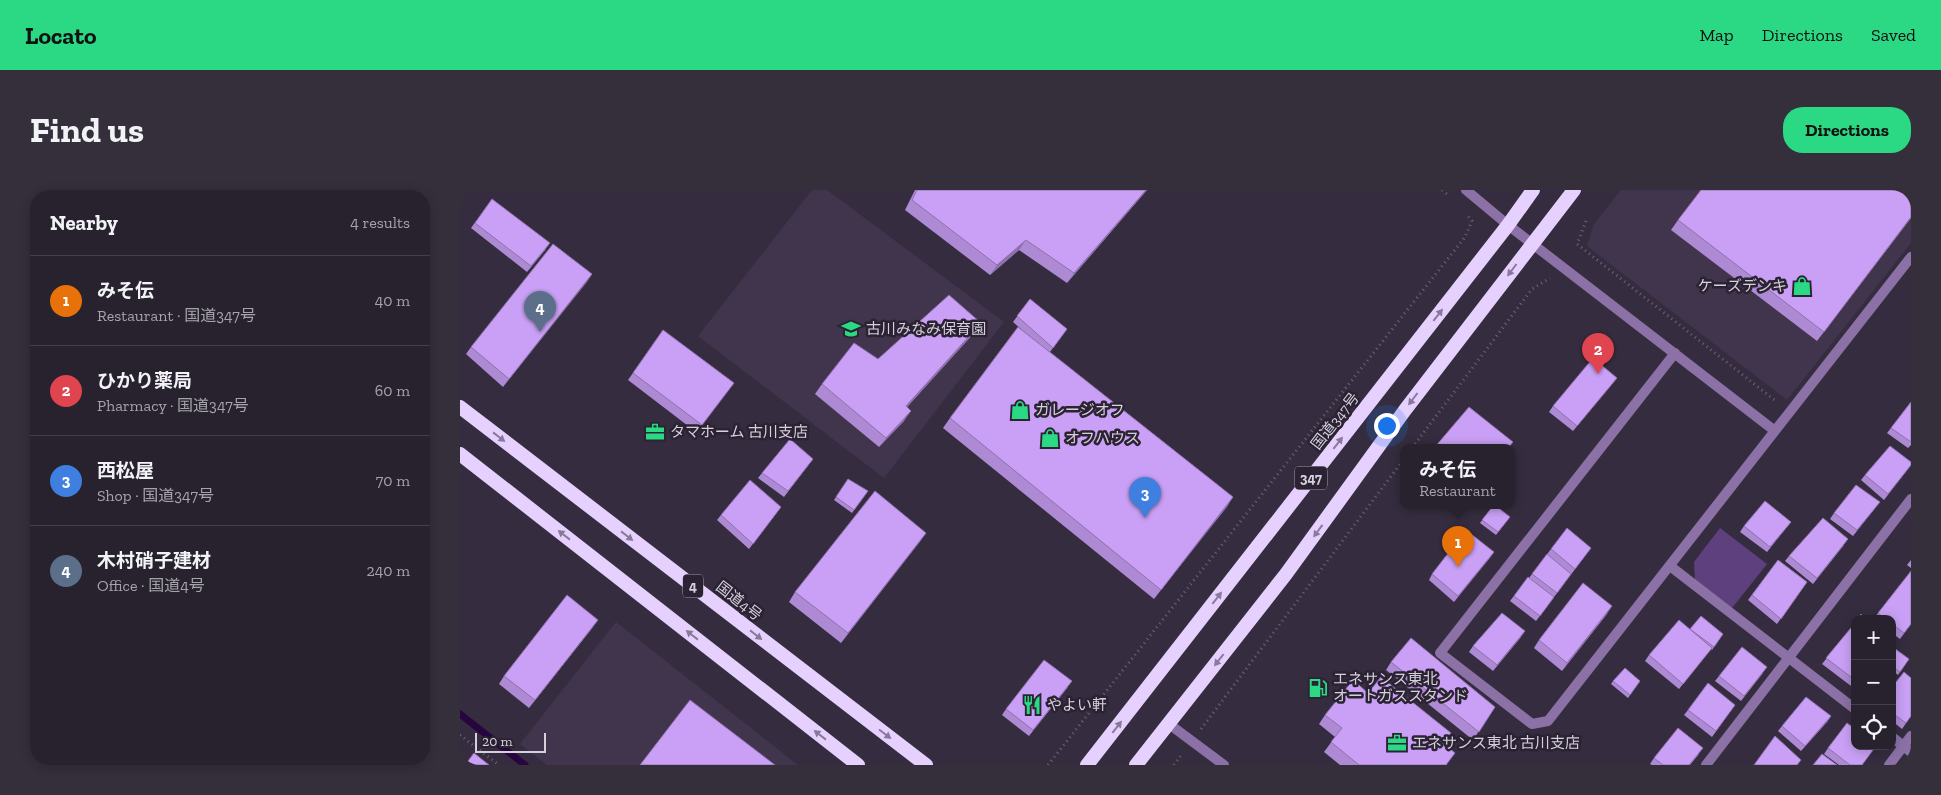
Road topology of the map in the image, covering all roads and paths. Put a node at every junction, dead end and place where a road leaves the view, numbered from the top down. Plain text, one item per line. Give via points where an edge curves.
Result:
1 (1466, 190) edge
2 (1533, 190) edge
3 (1574, 190) edge
4 (1472, 221) dead end
5 (1586, 221) dead end
6 (1508, 225) junction
7 (1532, 244) junction
8 (1911, 257) edge
9 (1552, 276) dead end
10 (1675, 353) junction
11 (460, 407) edge
12 (1790, 412) junction
13 (1775, 431) junction
14 (1415, 444) edge
15 (460, 454) edge
16 (1400, 463) edge
17 (1911, 499) edge
18 (1670, 566) junction
19 (1788, 657) junction
20 (1851, 705) edge
21 (1169, 724) junction
22 (460, 735) edge
23 (1911, 736) edge
24 (1192, 740) junction
25 (1896, 740) edge
26 (1907, 749) edge
27 (499, 765) edge
28 (858, 765) edge
29 (926, 765) edge
30 (1048, 765) edge
31 (1087, 765) edge
32 (1136, 765) edge
33 (1174, 765) edge
34 (1224, 765) edge
35 (1706, 765) edge
36 (1889, 765) edge

1 - 6 street
2 - 6 highway, 国道347号 / 347
3 - 7 highway, 347
4 - 30 path via 1465,237
5 - 12 path via 1577,244
6 - 7 street
31 -> 6 highway, 国道347号 / 347
7 - 10 street
7 -> 21 highway, 347 via 1405,410 1286,574
8 - 12 street
9 - 14 path via 1532,290
10 - 13 street
10 - 18 street via 1440,653 1532,724 1548,721
11 -> 29 highway, 国道4号 / 4
12 - 13 street
13 - 18 street
28 -> 15 highway
16 - 24 path
17 - 19 street
18 - 19 street
19 - 20 street
19 - 35 street
21 - 24 street
21 - 32 highway, 347
22 - 27 path
23 - 26 street
24 - 33 path
24 - 34 street
25 - 26 street
26 - 36 street

